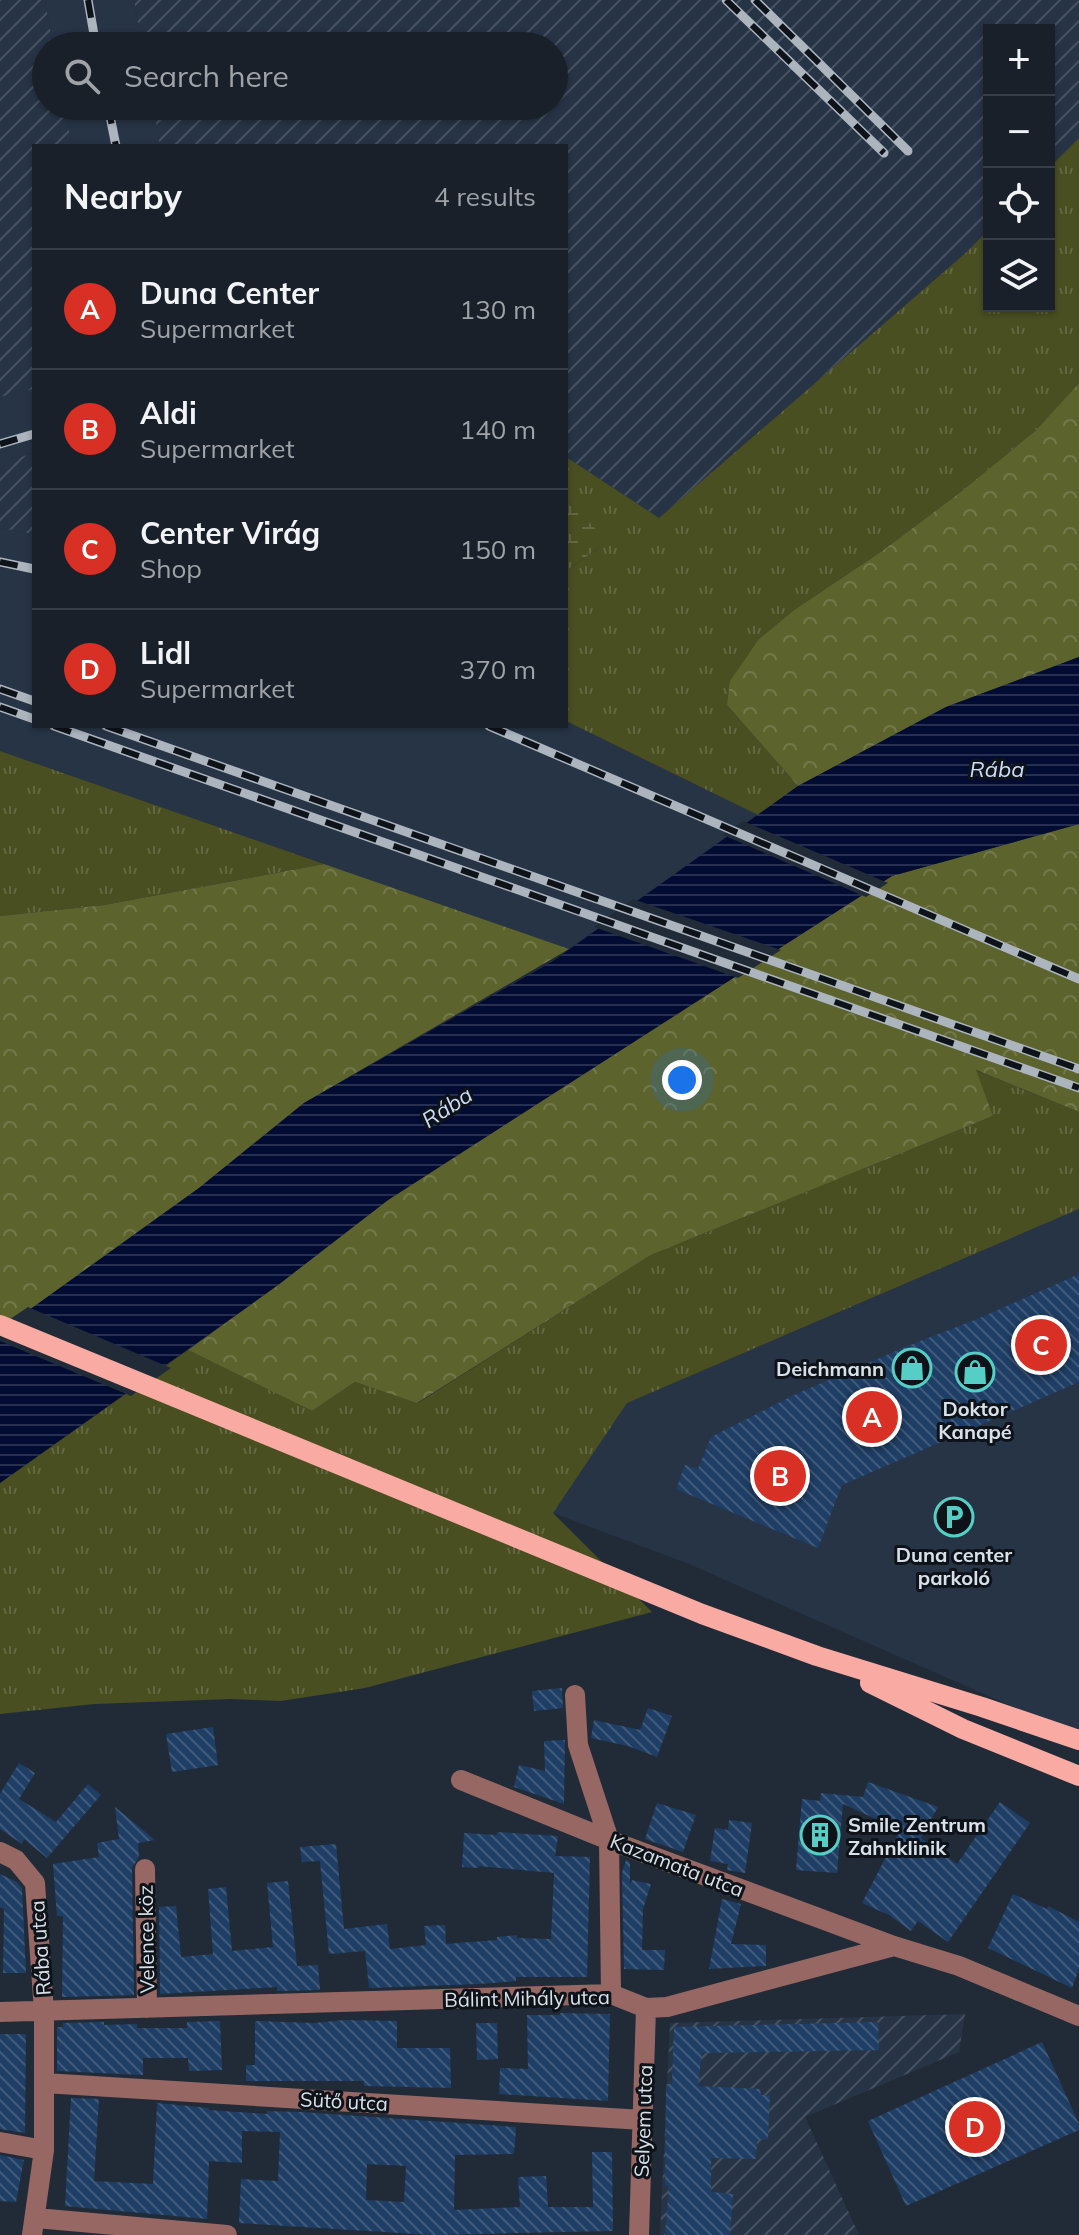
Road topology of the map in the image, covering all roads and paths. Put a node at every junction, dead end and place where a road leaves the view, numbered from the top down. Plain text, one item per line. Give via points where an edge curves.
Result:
1 (0, 1325) edge
2 (817, 1656) junction
3 (575, 1695) dead end
4 (1079, 1740) edge
5 (1079, 1776) edge
6 (461, 1780) dead end
7 (609, 1840) junction
8 (0, 1852) edge
9 (145, 1869) dead end
10 (894, 1946) junction
11 (611, 1994) junction
12 (147, 2008) junction
13 (646, 2008) junction
14 (0, 2012) edge
15 (44, 2012) junction
16 (1079, 2016) edge
17 (44, 2083) junction
18 (643, 2120) junction
19 (0, 2142) edge
20 (44, 2150) junction
21 (34, 2226) edge
22 (227, 2235) edge
23 (639, 2235) edge

1 - 2 main road via 702,1614
2 - 4 main road
2 - 5 main road via 963,1729
3 - 7 street via 578,1745
6 - 7 street, Kazamata utca
7 - 10 street, Kazamata utca
7 - 11 street
8 - 15 street, Rába utca via 16,1860 35,1883
9 - 12 street, Velence köz
10 - 13 street via 667,2007
10 - 16 street via 959,1966
11 - 12 street, Bálint Mihály utca
11 - 13 street, Bálint Mihály utca
12 - 15 street, Bálint Mihály utca
13 - 18 street, Selyem utca
14 - 15 street, Bálint Mihály utca
15 - 17 street, Rába utca
17 - 18 street, Sütő utca
17 - 20 street, Rába utca
18 - 23 street, Selyem utca
19 - 20 street
20 - 21 street, Rába utca
21 - 22 street

